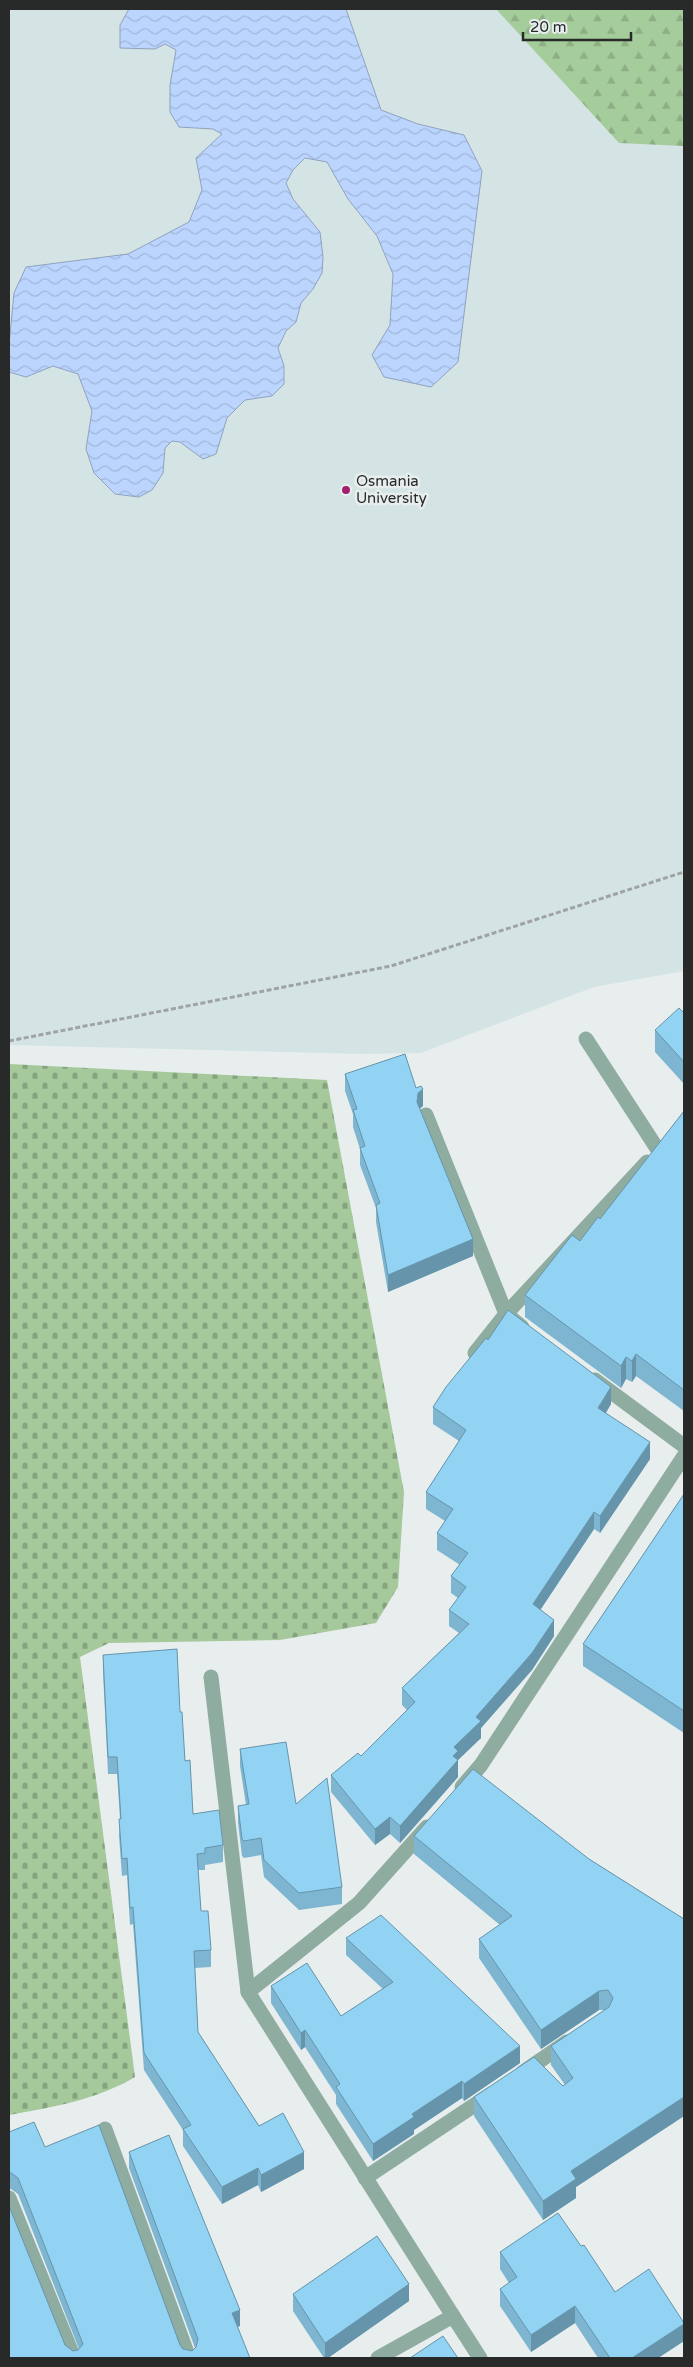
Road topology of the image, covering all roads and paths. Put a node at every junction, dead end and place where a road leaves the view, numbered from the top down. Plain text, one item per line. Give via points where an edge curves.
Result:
1 (684, 872) edge
2 (586, 1038) dead end
3 (9, 1041) edge
4 (426, 1115) dead end
5 (668, 1138) edge
6 (658, 1150) junction
7 (506, 1314) junction
8 (537, 1337) edge
9 (465, 1366) edge
10 (583, 1372) edge
11 (684, 1446) edge
12 (684, 1456) edge
13 (211, 1677) dead end
14 (449, 1802) edge
15 (436, 1816) edge
16 (248, 1992) junction
17 (579, 2035) edge
18 (105, 2129) dead end
19 (365, 2178) junction
20 (9, 2198) edge
21 (452, 2316) junction
22 (74, 2358) edge
23 (189, 2358) edge
24 (378, 2358) edge
25 (480, 2358) edge

1 - 3 path via 391,966
2 - 6 street
4 - 7 street
5 - 6 street
6 - 7 street
7 - 8 street
7 - 9 street
10 - 11 street
12 - 14 street via 481,1766
13 - 16 street
15 - 16 street via 359,1903
16 - 19 street
17 - 19 street
18 - 23 street
19 - 21 street
20 - 22 street
21 - 24 street
21 - 25 street

